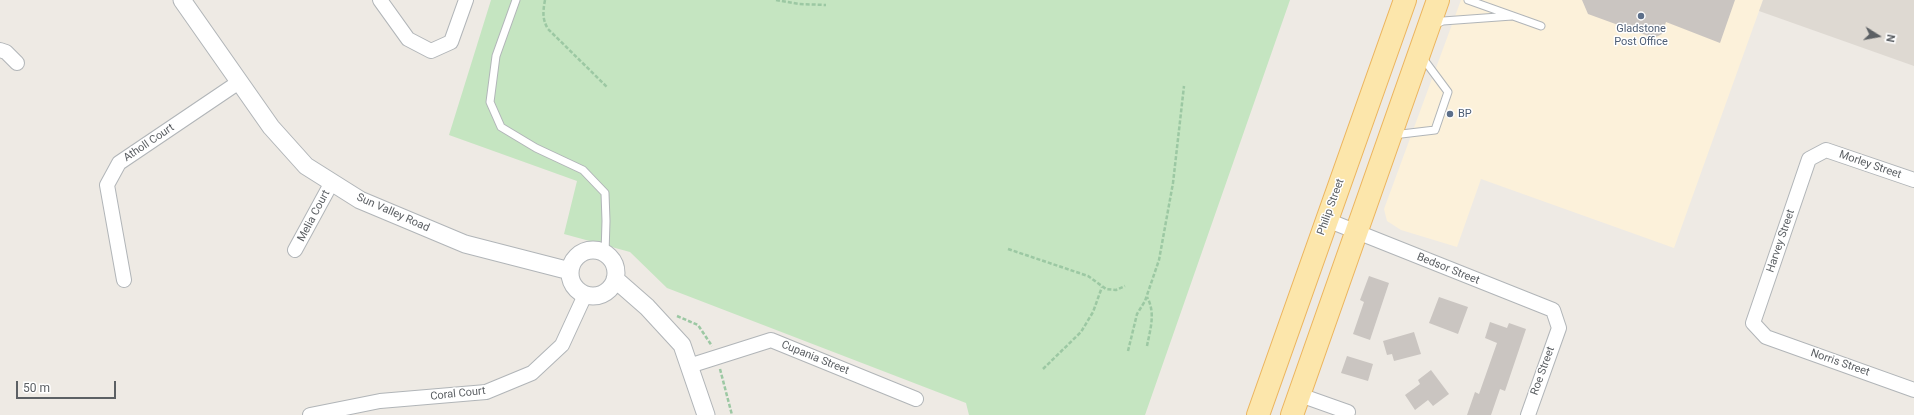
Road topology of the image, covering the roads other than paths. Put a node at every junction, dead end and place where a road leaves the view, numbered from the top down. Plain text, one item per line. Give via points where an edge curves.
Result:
1 (182, 0) edge
2 (380, 0) edge
3 (466, 0) edge
4 (516, 0) edge
5 (1405, 0) edge
6 (1438, 0) edge
7 (1468, 0) edge
8 (1512, 16) junction
9 (1542, 26) dead end
10 (1429, 28) junction
11 (0, 50) edge
12 (1419, 54) junction
13 (16, 63) dead end
14 (239, 82) junction
15 (1391, 135) junction
16 (1826, 150) joint
17 (1914, 180) edge
18 (332, 182) junction
19 (1326, 220) junction
20 (1358, 231) junction
21 (296, 250) dead end
22 (605, 254) junction
23 (570, 270) junction
24 (615, 279) junction
25 (124, 280) dead end
26 (585, 295) junction
27 (1559, 328) joint
28 (1766, 337) joint
29 (689, 366) junction
30 (1914, 390) edge
31 (1300, 395) junction
32 (916, 399) dead end
33 (1348, 412) dead end
34 (310, 415) edge
35 (706, 415) edge
36 (1258, 415) edge
37 (1292, 415) edge
38 (1528, 415) edge

1 - 14 street, Sun Valley Road
2 - 3 street via 408,39 431,51 451,42
4 - 22 lane via 496,56 490,102 501,127 536,148 583,170 605,193
5 - 19 main road, Philip Street
6 - 10 main road
7 - 8 lane
8 - 9 lane
8 - 10 lane via 1443,21
10 - 12 main road
11 - 13 street via 6,52
12 - 15 main road
12 - 15 lane via 1448,92 1435,130
14 - 18 street, Sun Valley Road via 271,127 306,166
14 - 25 street, Atholl Court via 119,163 107,185
15 - 20 main road
16 - 17 street, Morley Street
16 - 28 street, Harvey Street via 1808,159 1754,323
18 - 21 street, Melia Court
18 - 23 street, Sun Valley Road via 360,200 465,244
19 - 20 street, Bedsor Street
19 - 36 main road, Philip Street
20 - 27 street, Bedsor Street via 1553,310
20 - 31 main road
22 - 23 street via 592,251 579,255
22 - 24 street via 614,265
23 - 26 street via 573,286
24 - 26 street via 611,288 604,294
24 - 29 street via 647,307 682,345
26 - 34 street, Coral Court via 562,345 532,373 486,392 380,401
27 - 38 street, Roe Street
28 - 30 street, Norris Street
29 - 32 street, Cupania Street via 771,340
29 - 35 street
31 - 33 street
31 - 37 main road

